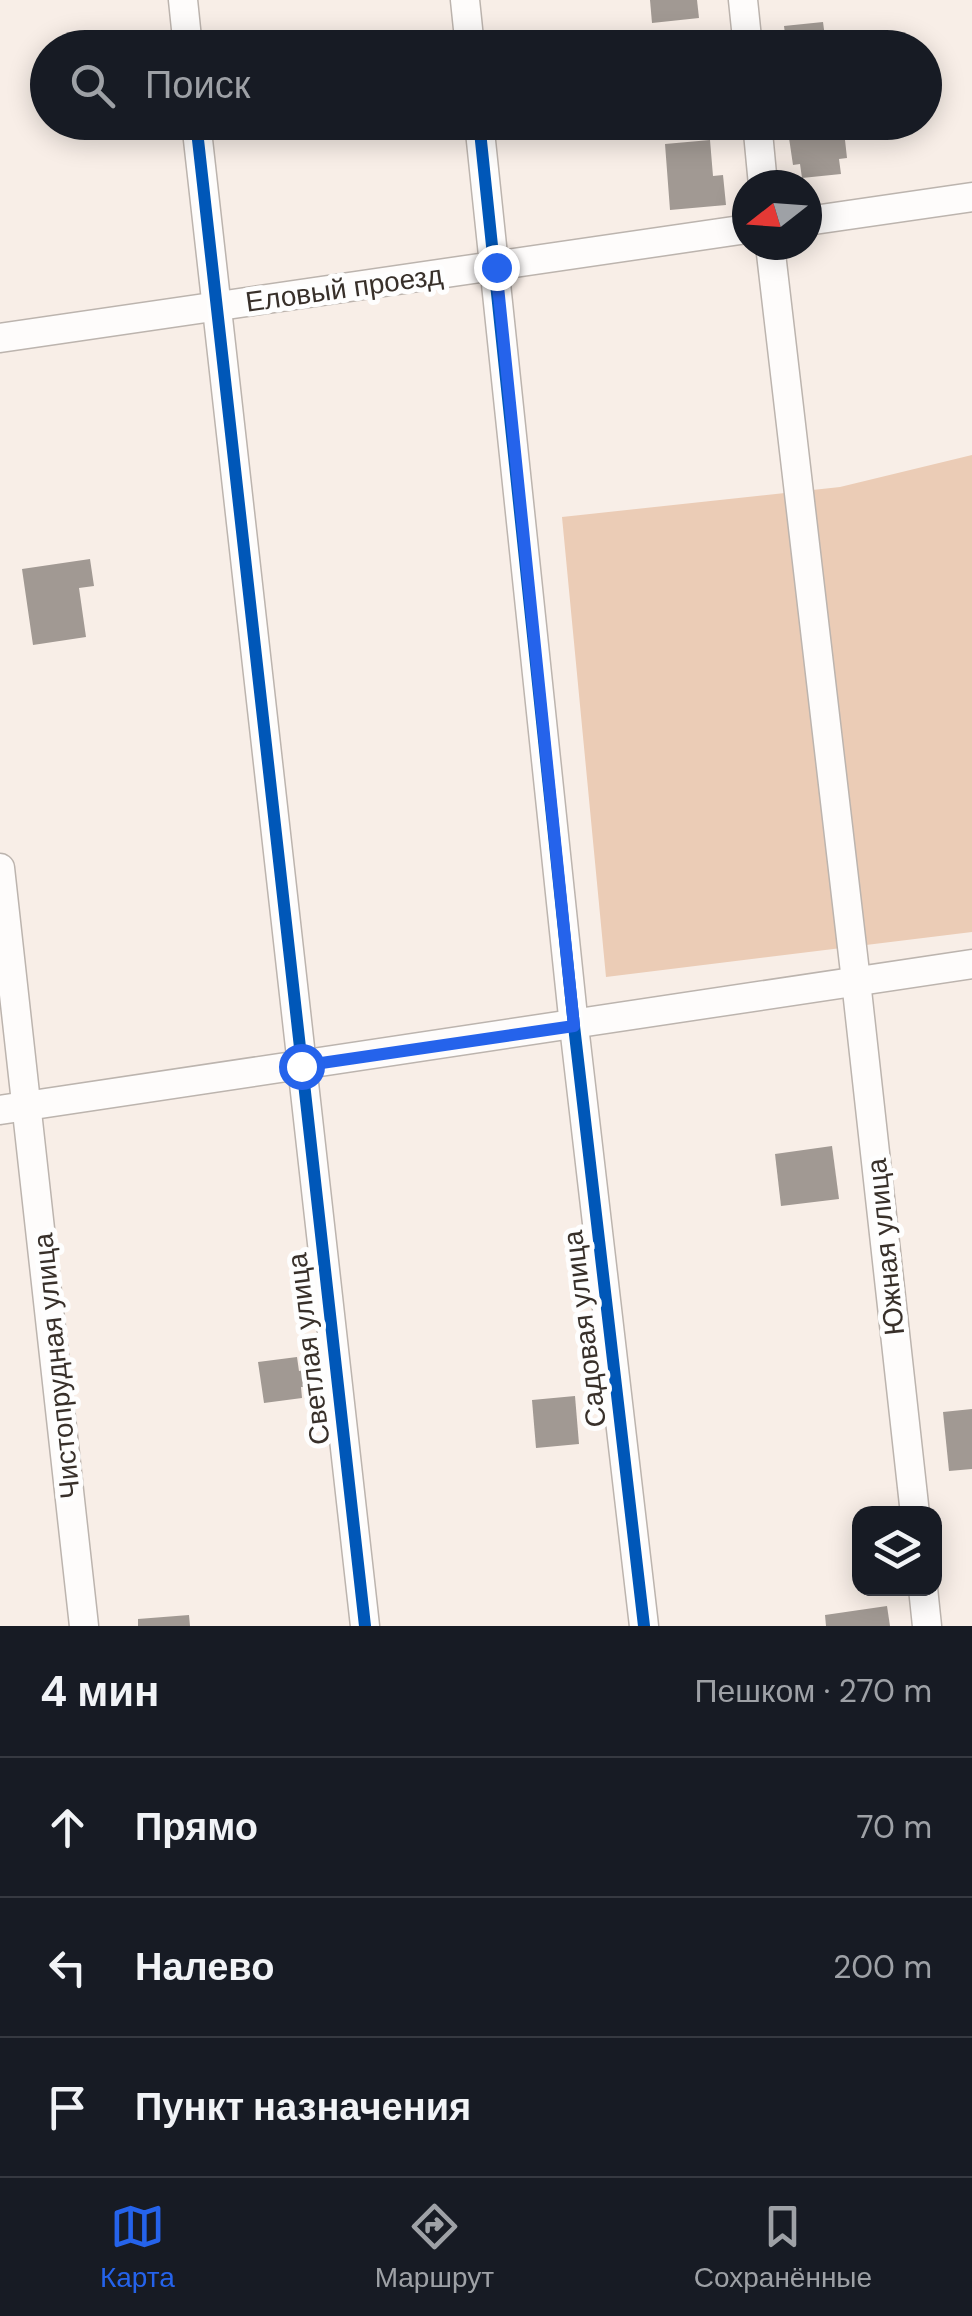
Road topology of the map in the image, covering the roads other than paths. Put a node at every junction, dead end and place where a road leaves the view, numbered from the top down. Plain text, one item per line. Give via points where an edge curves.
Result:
1 (183, 0) edge
2 (465, 0) edge
3 (743, 0) edge
4 (186, 30) edge
5 (468, 30) edge
6 (746, 30) edge
7 (198, 140) edge
8 (481, 140) edge
9 (758, 140) edge
10 (761, 170) edge
11 (972, 197) edge
12 (822, 219) edge
13 (732, 232) edge
14 (772, 260) edge
15 (496, 267) junction
16 (216, 306) junction
17 (0, 338) edge
18 (0, 868) edge
19 (972, 964) edge
20 (856, 981) junction
21 (574, 1026) junction
22 (301, 1066) junction
23 (14, 1108) edge
24 (913, 1506) edge
25 (924, 1596) edge
26 (84, 1626) edge
27 (365, 1626) edge
28 (644, 1626) edge
29 (927, 1626) edge

1 - 4 street
2 - 5 street
3 - 6 street
7 - 16 street, Светлая улица
8 - 15 street, Садовая улица
9 - 10 street
11 - 12 street
13 - 15 street, Еловый проезд
14 - 20 street, Южная улица
15 - 16 street, Еловый проезд
15 - 21 street, Садовая улица
16 - 17 street, Еловый проезд
16 - 22 street, Светлая улица
18 - 23 street, Чистопрудная улица
19 - 20 street
20 - 21 street
20 - 24 street, Южная улица
21 - 22 street
21 - 28 street, Садовая улица
22 - 23 street
22 - 27 street, Светлая улица
23 - 26 street, Чистопрудная улица
25 - 29 street

